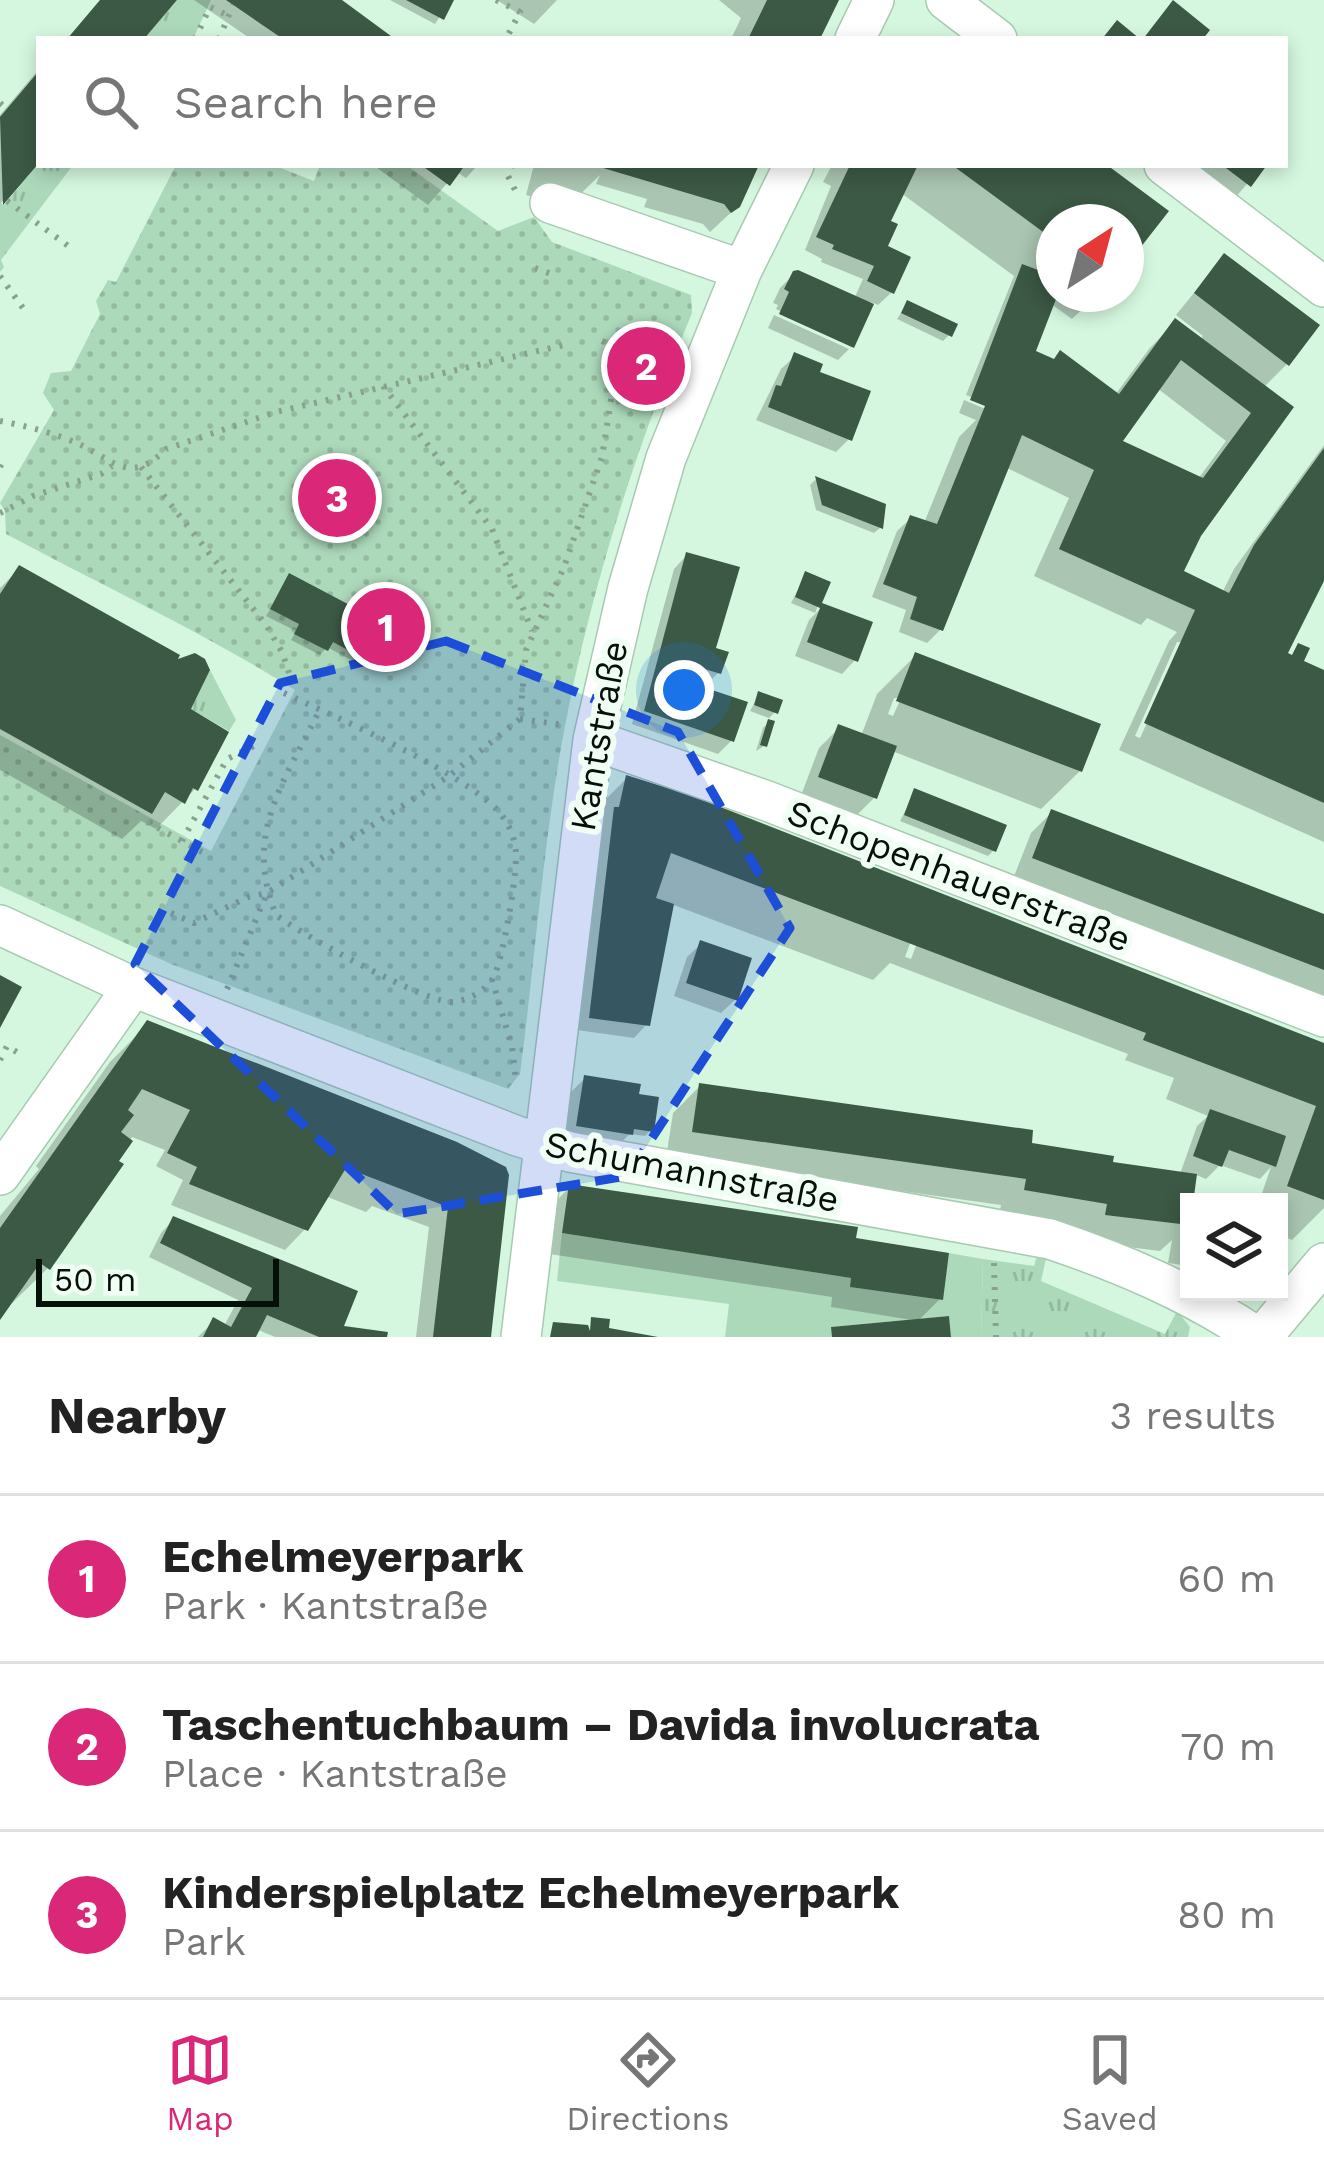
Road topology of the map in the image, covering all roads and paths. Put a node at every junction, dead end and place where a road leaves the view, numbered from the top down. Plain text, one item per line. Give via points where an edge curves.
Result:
1 (496, 0) edge
2 (874, 0) edge
3 (946, 0) edge
4 (233, 5) dead end
5 (229, 16) junction
6 (196, 36) edge
7 (220, 36) edge
8 (508, 36) edge
9 (856, 36) edge
10 (993, 36) edge
11 (511, 168) edge
12 (793, 168) edge
13 (1167, 168) edge
14 (534, 199) joint
15 (7, 201) dead end
16 (71, 248) dead end
17 (535, 268) dead end
18 (742, 270) junction
19 (0, 276) edge
20 (557, 276) dead end
21 (1324, 287) edge
22 (23, 308) dead end
23 (648, 327) dead end
24 (668, 334) dead end
25 (568, 344) dead end
26 (617, 362) dead end
27 (383, 386) junction
28 (0, 421) edge
29 (112, 466) junction
30 (140, 466) junction
31 (0, 513) edge
32 (532, 632) junction
33 (291, 679) dead end
34 (284, 693) dead end
35 (319, 711) junction
36 (520, 719) junction
37 (579, 733) junction
38 (258, 744) dead end
39 (448, 776) junction
40 (147, 822) dead end
41 (182, 841) junction
42 (202, 852) dead end
43 (267, 893) junction
44 (171, 913) dead end
45 (0, 925) edge
46 (492, 979) junction
47 (227, 986) dead end
48 (133, 987) junction
49 (1324, 1017) edge
50 (20, 1054) dead end
51 (0, 1060) edge
52 (517, 1082) dead end
53 (542, 1144) junction
54 (0, 1175) edge
55 (993, 1259) dead end
56 (1324, 1262) edge
57 (521, 1337) edge
58 (996, 1337) edge
59 (1260, 1337) edge

1 - 8 path via 520,12
2 - 9 street
3 - 10 street
4 - 5 path
5 - 6 path via 210,7
5 - 7 path
11 - 14 path via 508,176
12 - 18 street, Kantstraße
13 - 21 street
14 - 18 street
15 - 16 path
17 - 20 path
18 - 37 street, Kantstraße via 666,458
19 - 22 path
23 - 24 path
25 - 27 path
26 - 32 path via 602,457
27 - 30 path via 276,412 166,449
27 - 32 path via 492,529
28 - 29 path via 83,446
29 - 30 path
29 - 31 path
30 - 33 path via 266,625
32 - 36 path
34 - 35 path
35 - 39 path
35 - 43 path via 267,819
36 - 37 path
36 - 39 path
37 - 49 street, Schopenhauerstraße
37 - 53 street, Kantstraße
38 - 41 path via 227,759
39 - 43 path
39 - 46 path via 496,809 516,853
40 - 41 path
41 - 42 path
43 - 44 path via 194,923
43 - 46 path via 291,926 422,995 455,1002
43 - 47 path
45 - 48 street, Schumannstraße
46 - 52 path
48 - 53 street, Schumannstraße
48 - 54 street
50 - 51 path via 8,1046
53 - 57 street, Kantstraße
53 - 59 street, Schumannstraße via 1050,1239 1186,1293
55 - 58 path
56 - 59 street

